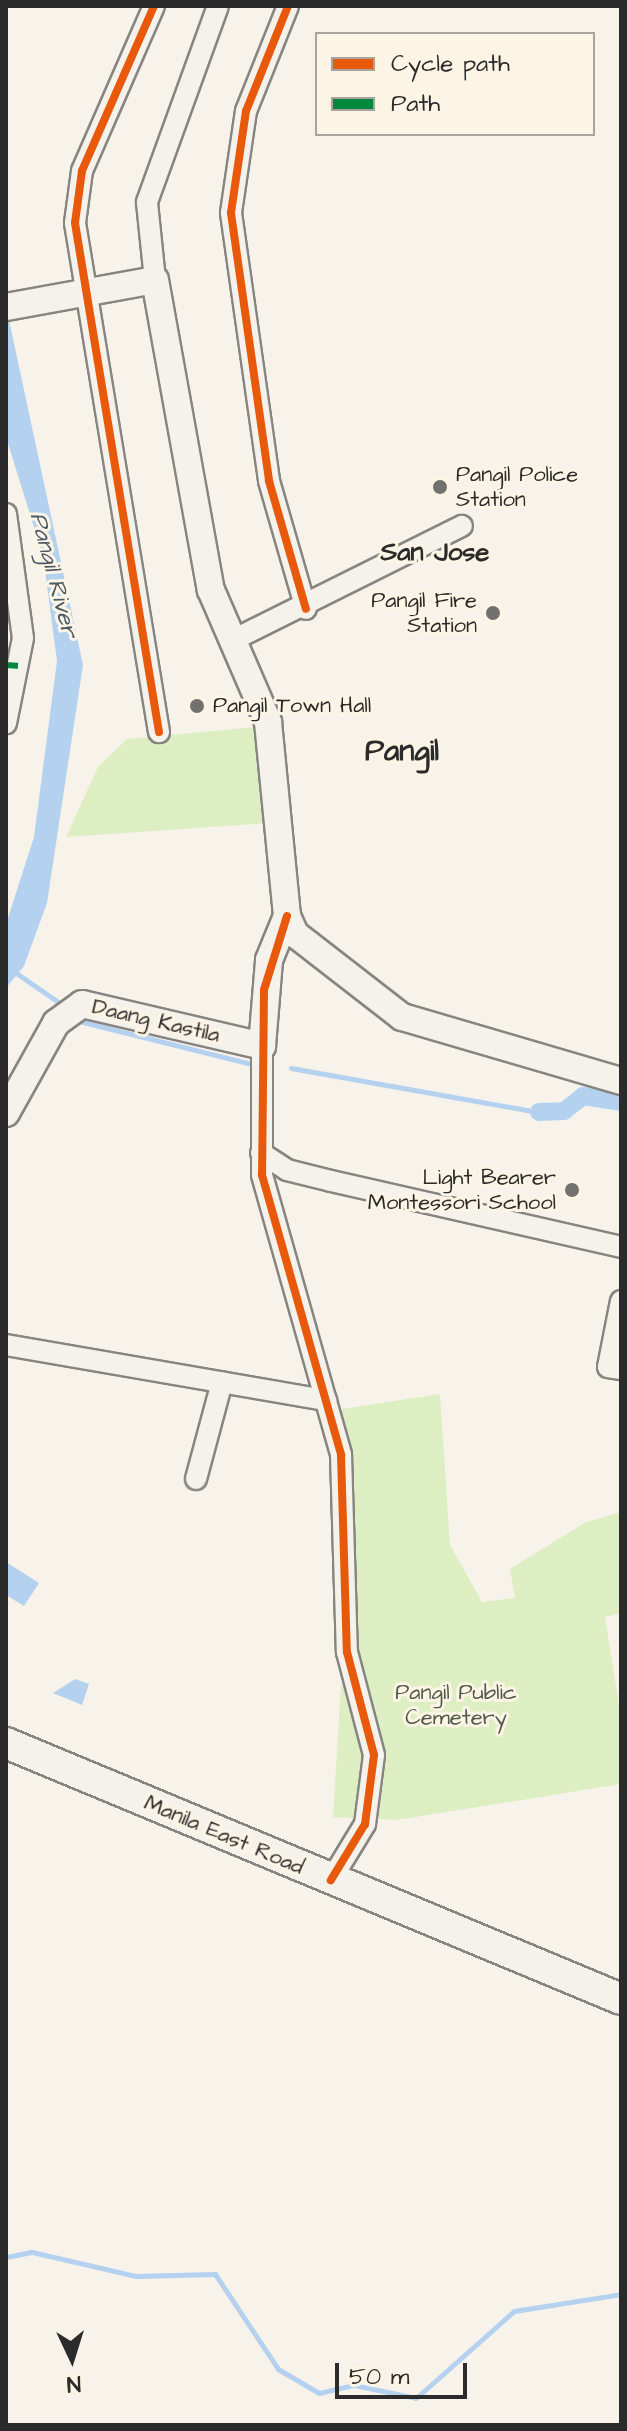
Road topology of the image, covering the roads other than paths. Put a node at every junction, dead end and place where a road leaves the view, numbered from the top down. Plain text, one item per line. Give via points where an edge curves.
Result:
1 (154, 6) edge
2 (218, 6) edge
3 (288, 6) edge
4 (155, 280) junction
5 (85, 291) junction
6 (6, 307) edge
7 (6, 514) edge
8 (462, 526) dead end
9 (306, 609) junction
10 (231, 641) junction
11 (6, 723) edge
12 (159, 732) dead end
13 (287, 916) junction
14 (262, 1046) junction
15 (621, 1081) edge
16 (6, 1113) edge
17 (261, 1153) junction
18 (621, 1247) edge
19 (621, 1301) edge
20 (6, 1345) edge
21 (621, 1369) edge
22 (222, 1382) junction
23 (326, 1400) junction
24 (196, 1479) dead end
25 (6, 1743) edge
26 (331, 1880) junction
27 (621, 1999) edge

1 - 5 street via 82,171 75,223
2 - 4 street via 147,202
3 - 9 street via 249,100 231,213 269,481
4 - 5 main road
4 - 10 main road via 204,558
5 - 6 main road
5 - 12 street
7 - 11 street via 23,638
8 - 9 street
9 - 10 street
10 - 13 main road via 268,722
13 - 14 main road via 269,960
13 - 15 main road via 295,934 328,964 402,1017
14 - 16 main road, Daang Kastila via 82,1004 56,1023
14 - 17 street
17 - 18 street via 287,1170
17 - 23 street via 277,1245
19 - 21 street via 608,1367
20 - 22 street
22 - 23 street
22 - 24 street
23 - 26 street via 344,1477 347,1652 374,1755 365,1824
25 - 26 main road, Manila East Road
26 - 27 main road, Manila East Road

